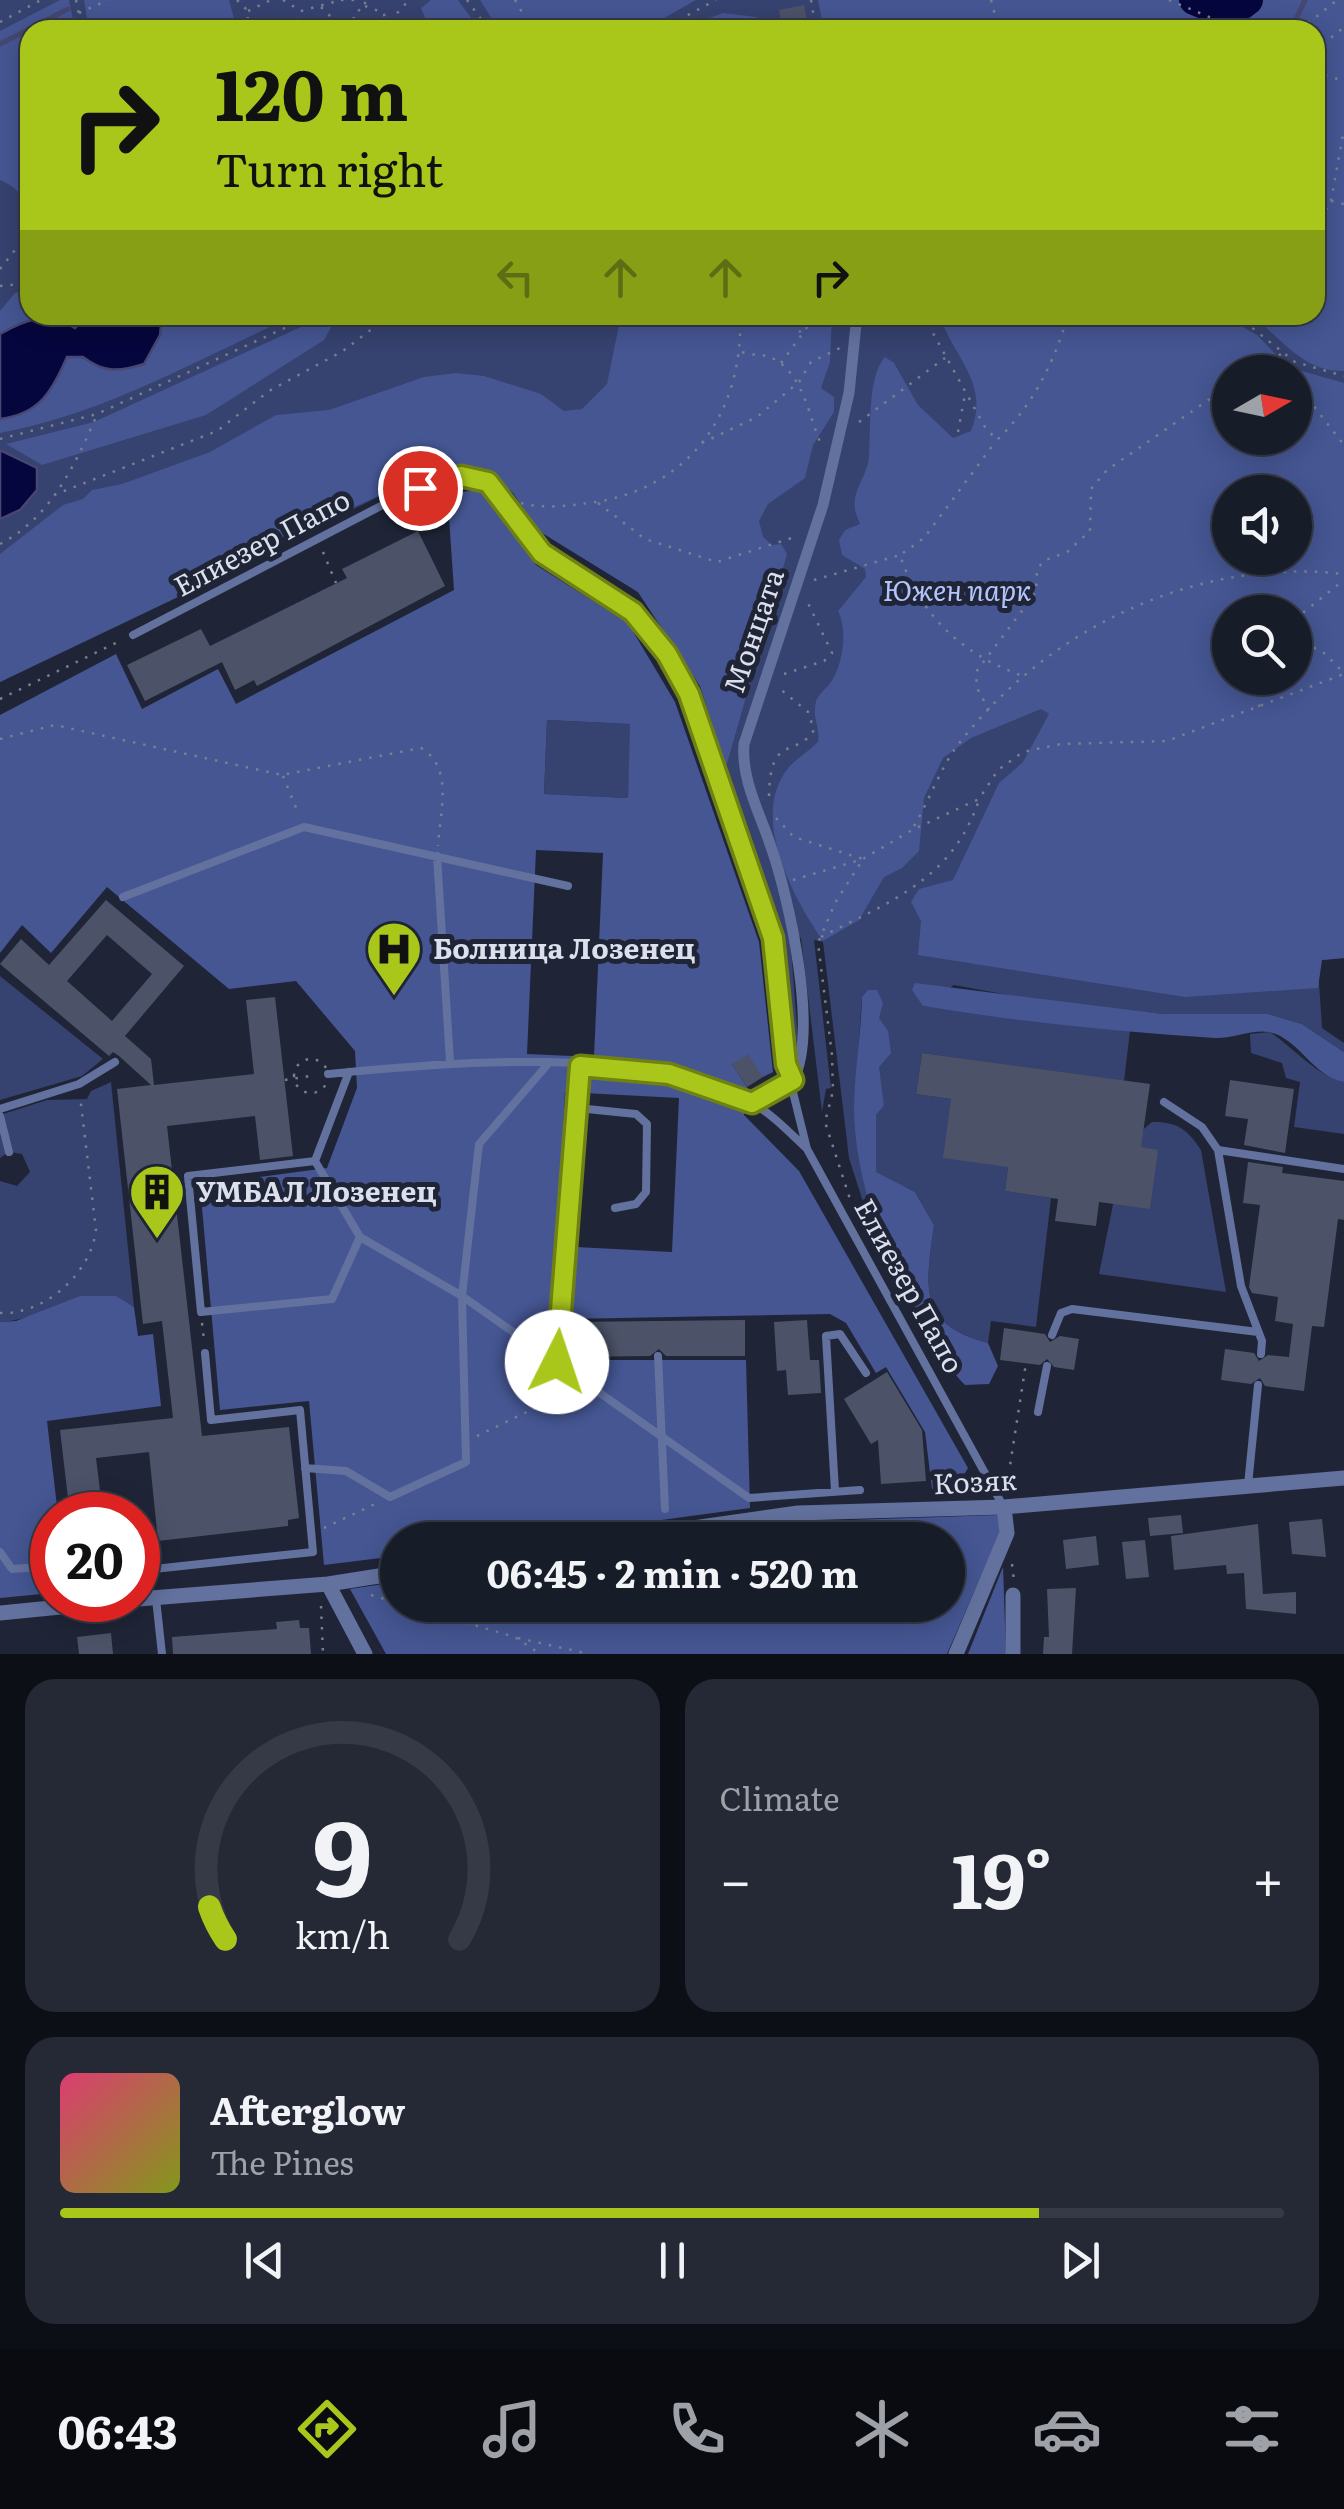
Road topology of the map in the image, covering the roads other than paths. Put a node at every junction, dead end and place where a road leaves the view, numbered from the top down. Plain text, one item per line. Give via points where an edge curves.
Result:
1 (856, 325) edge
2 (134, 634) road end
3 (437, 856) junction
4 (568, 886) dead end
5 (123, 897) dead end
6 (114, 1062) dead end
7 (450, 1062) junction
8 (548, 1064) junction
9 (580, 1066) junction
10 (349, 1072) junction
11 (328, 1074) dead end
12 (793, 1080) junction
13 (1164, 1102) dead end
14 (752, 1103) junction
15 (577, 1108) junction
16 (0, 1112) edge
17 (808, 1149) junction
18 (1218, 1150) junction
19 (9, 1152) dead end
20 (315, 1161) junction
21 (1344, 1169) edge
22 (615, 1208) dead end
23 (360, 1237) junction
24 (462, 1296) junction
25 (1258, 1332) junction
26 (1052, 1335) dead end
27 (205, 1353) road end
28 (1261, 1354) dead end
29 (658, 1356) dead end
30 (557, 1362) junction
31 (1046, 1366) dead end
32 (866, 1373) dead end
33 (1258, 1385) dead end
34 (1038, 1412) dead end
35 (662, 1436) junction
36 (305, 1468) junction
37 (1344, 1478) edge
38 (1248, 1485) junction
39 (860, 1490) dead end
40 (836, 1492) junction
41 (1004, 1507) junction
42 (664, 1508) dead end
43 (735, 1522) edge
44 (0, 1552) edge
45 (30, 1568) edge
46 (160, 1568) edge
47 (380, 1576) edge
48 (328, 1584) junction
49 (1014, 1594) road end
50 (160, 1598) edge
51 (30, 1609) edge
52 (0, 1612) edge
53 (159, 1622) edge
54 (162, 1654) edge
55 (365, 1654) edge
56 (956, 1654) edge
57 (1013, 1654) edge

1 - 12 street, Монцата via 840,435 802,588 762,680 743,758 782,883 797,958 802,1059
2 - 12 lane, Елиезер Папо via 316,537 440,481 478,478 500,495 542,553 633,612 689,694 773,938
3 - 4 lane
3 - 5 lane via 304,826
3 - 7 lane
6 - 16 lane via 79,1084
7 - 8 lane
7 - 10 lane
8 - 9 lane
8 - 24 lane via 480,1144
9 - 14 lane via 669,1074
9 - 15 lane
10 - 11 lane
10 - 20 lane
12 - 14 lane
12 - 17 lane, Елиезер Папо
13 - 18 lane via 1202,1127
14 - 17 lane
15 - 22 lane via 636,1114 647,1124 646,1192 636,1204
15 - 30 lane
16 - 19 lane
17 - 41 lane, Елиезер Папо
18 - 21 lane
18 - 25 lane via 1241,1286
20 - 23 lane
20 - 23 lane via 188,1176 201,1312 332,1299
23 - 24 lane
24 - 30 lane
24 - 36 lane via 466,1462 390,1497 346,1471
25 - 26 lane via 1072,1309 1061,1313
25 - 28 lane
27 - 36 lane via 211,1420 300,1410
29 - 35 lane
30 - 35 lane
31 - 34 lane
32 - 40 lane via 840,1334 826,1336
33 - 38 lane
35 - 40 lane via 748,1498
35 - 42 lane
36 - 46 lane via 313,1552
37 - 38 street, Козяк
38 - 41 street, Козяк
39 - 40 lane
41 - 43 street, Козяк via 798,1513
41 - 56 street via 1007,1534
44 - 45 lane via 12,1569
47 - 48 street
48 - 50 street
48 - 55 street
49 - 57 street
51 - 52 street
53 - 54 lane

